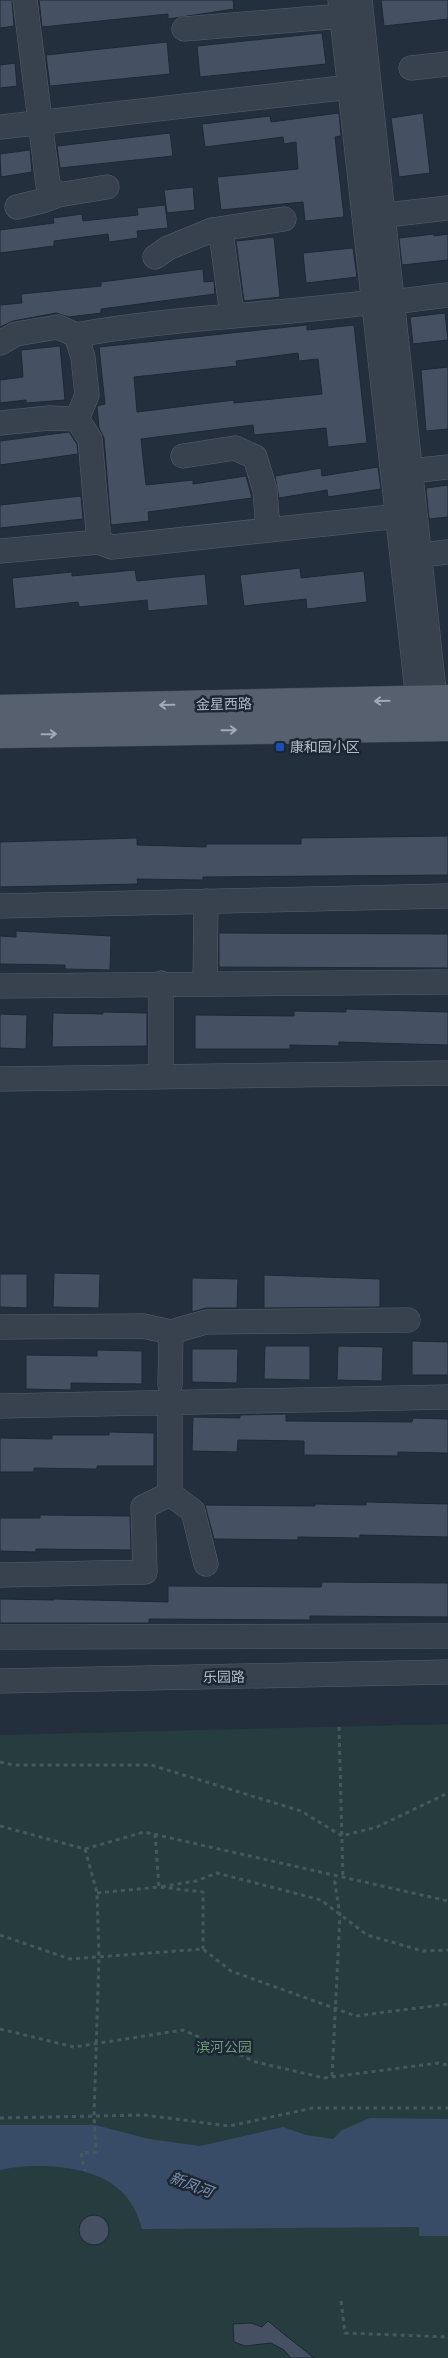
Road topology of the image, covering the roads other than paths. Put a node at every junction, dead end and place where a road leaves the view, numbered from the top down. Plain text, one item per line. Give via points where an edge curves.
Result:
1 (25, 0) edge
2 (360, 0) edge
3 (341, 8) edge
4 (184, 29) dead end
5 (448, 64) edge
6 (411, 68) dead end
7 (350, 87) junction
8 (40, 122) junction
9 (0, 126) edge
10 (107, 187) dead end
11 (58, 195) junction
12 (17, 207) dead end
13 (448, 208) edge
14 (387, 215) dead end
15 (284, 219) dead end
16 (212, 230) junction
17 (156, 257) dead end
18 (448, 294) edge
19 (384, 302) junction
20 (232, 316) junction
21 (76, 335) junction
22 (0, 343) edge
23 (77, 419) junction
24 (0, 423) edge
25 (183, 456) dead end
26 (448, 468) edge
27 (411, 472) junction
28 (399, 516) junction
29 (268, 530) junction
30 (99, 542) junction
31 (0, 551) edge
32 (448, 552) edge
33 (420, 555) junction
34 (434, 700) edge
35 (0, 709) edge
36 (448, 726) edge
37 (0, 734) edge
38 (448, 896) edge
39 (206, 901) junction
40 (0, 906) edge
41 (448, 982) edge
42 (205, 983) junction
43 (161, 984) junction
44 (0, 986) edge
45 (448, 1073) edge
46 (162, 1077) junction
47 (0, 1079) edge
48 (408, 1320) dead end
49 (0, 1327) edge
50 (171, 1332) junction
51 (170, 1394) junction
52 (448, 1397) edge
53 (0, 1406) edge
54 (170, 1494) junction
55 (206, 1564) dead end
56 (0, 1575) edge
57 (448, 1636) edge
58 (0, 1637) edge
59 (448, 1672) edge
60 (0, 1681) edge

1 - 8 street
2 - 19 street
3 - 4 street
3 - 7 street
5 - 6 street
7 - 8 street
7 - 19 street
8 - 9 street
8 - 11 street via 48,185
10 - 11 street
11 - 12 street
13 - 14 street
15 - 16 street
16 - 17 street via 168,248
16 - 20 street via 222,240
18 - 19 street
19 - 20 street
19 - 27 street
19 - 28 street
20 - 21 street via 119,327
21 - 22 street via 58,327 16,334
21 - 23 street via 84,357 87,396
23 - 24 street
23 - 30 street via 90,439
25 - 29 street via 235,448 255,458 265,490
26 - 27 street
27 - 33 street
28 - 29 street
28 - 34 street
29 - 30 street via 112,547
30 - 31 street
32 - 33 street
33 - 34 street
34 -> 35 main road, 金星西路
37 -> 36 main road, 金星西路
38 - 39 street
39 - 40 street
39 - 42 street
41 - 42 street
42 - 43 street
43 - 44 street
43 - 46 street
45 - 46 street
46 - 47 street
48 - 50 street via 206,1322
49 - 50 street via 143,1326
50 - 51 street
51 - 52 street
51 - 53 street
51 - 54 street
54 - 55 street via 193,1511
54 - 56 street via 143,1507 144,1572
57 - 58 street
59 - 60 street, 乐园路

